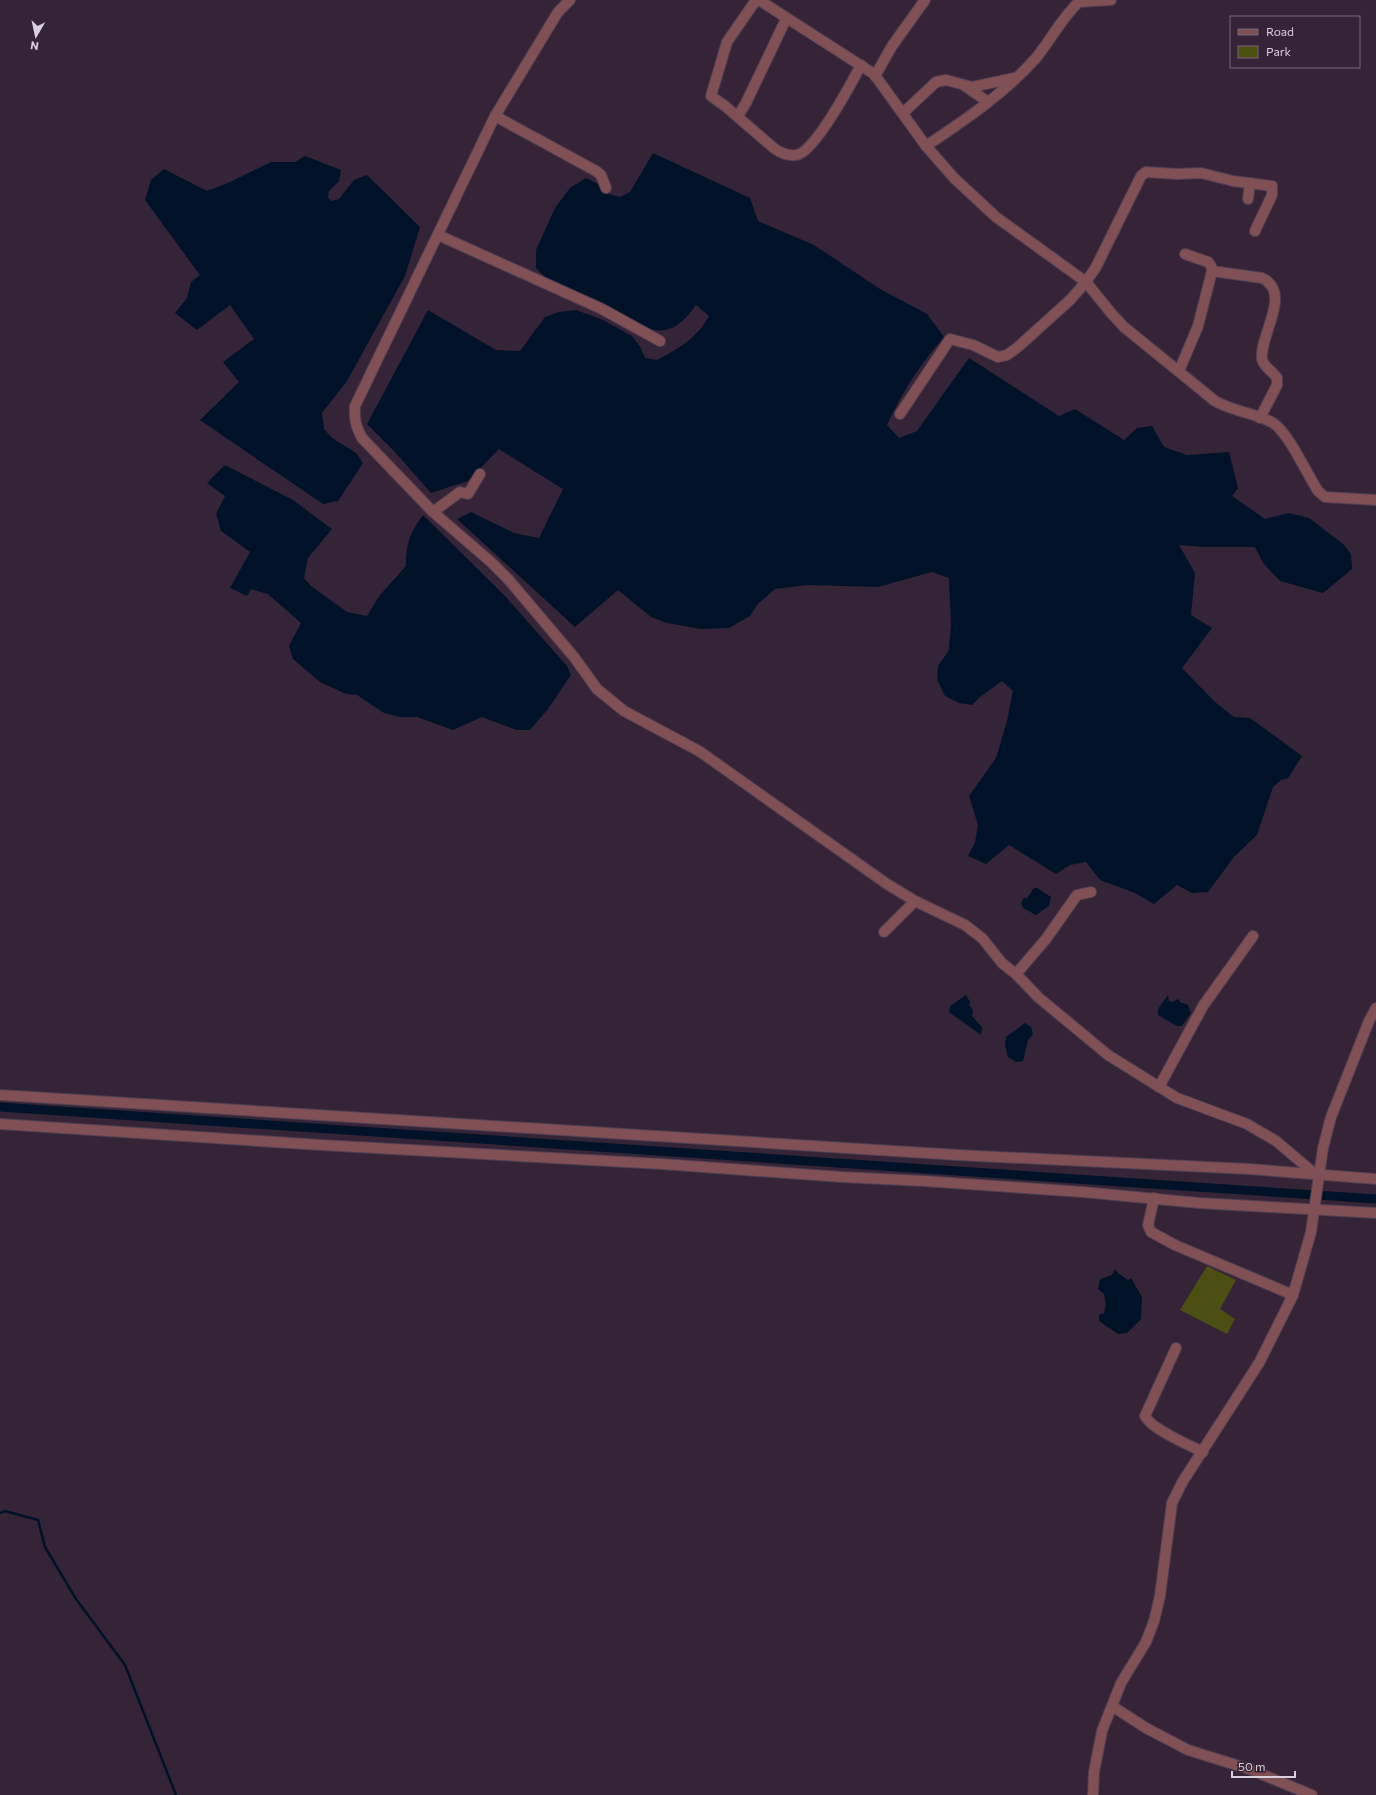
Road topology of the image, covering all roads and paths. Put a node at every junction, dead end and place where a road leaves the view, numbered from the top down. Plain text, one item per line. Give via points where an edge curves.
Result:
1 (570, 0) edge
2 (758, 0) edge
3 (925, 0) edge
4 (1111, 0) edge
5 (786, 19) junction
6 (861, 65) junction
7 (875, 76) junction
8 (1014, 78) junction
9 (962, 85) junction
10 (988, 102) junction
11 (903, 113) junction
12 (495, 116) junction
13 (738, 116) junction
14 (926, 146) junction
15 (1250, 183) junction
16 (606, 188) dead end
17 (1248, 199) dead end
18 (1255, 231) dead end
19 (438, 235) junction
20 (1185, 254) dead end
21 (1212, 271) junction
22 (1086, 282) junction
23 (660, 341) dead end
24 (1179, 371) junction
25 (900, 414) dead end
26 (1260, 418) junction
27 (480, 474) dead end
28 (1376, 500) edge
29 (433, 512) junction
30 (1091, 892) dead end
31 (915, 901) junction
32 (884, 932) dead end
33 (1253, 936) dead end
34 (1016, 974) junction
35 (1376, 1008) edge
36 (1159, 1087) junction
37 (0, 1095) edge
38 (0, 1124) edge
39 (1318, 1177) junction
40 (1376, 1179) edge
41 (1154, 1198) junction
42 (1316, 1206) junction
43 (1376, 1212) edge
44 (1293, 1295) junction
45 (1176, 1348) dead end
46 (1203, 1452) junction
47 (1112, 1706) junction
48 (1093, 1795) edge
49 (1312, 1795) edge

1 - 12 street via 558,12
2 - 5 street
2 - 13 street via 727,42 710,96
3 - 7 street via 892,46
4 - 8 street via 1078,2 1035,58
5 - 6 street
5 - 13 street
6 - 7 street
6 - 13 street via 841,103 812,144 797,156 782,154
7 - 11 street
8 - 9 street via 981,86
8 - 10 street
9 - 10 street
9 - 11 street via 946,80 936,82
10 - 14 street
11 - 14 street
12 - 16 street via 596,171 601,175
12 - 19 street
14 - 22 street via 954,178 996,217
15 - 17 street
15 - 18 street via 1272,186 1273,191
15 - 22 street via 1201,173 1146,172 1141,176
19 - 23 street via 602,310
19 - 29 street via 355,406 354,419 362,438
20 - 21 street via 1208,262
21 - 24 street via 1198,326
21 - 26 street via 1268,280 1275,292 1262,361 1275,374 1277,386
22 - 24 street via 1124,327
22 - 25 street via 1045,323 1007,355 998,356 974,345 950,339
24 - 26 street via 1228,409
26 - 28 street via 1278,427 1318,491 1325,497
27 - 29 street via 468,494 460,492
29 - 31 street via 491,562 574,657 597,689 624,711 699,751 887,884
30 - 34 street via 1076,895 1046,939
31 - 32 street
31 - 34 street via 965,925 982,938 1002,964
33 - 36 street via 1202,1006
34 - 36 street via 1038,997 1108,1055
35 - 39 street via 1331,1117
36 - 39 street via 1195,1106 1247,1124 1276,1142
37 - 39 street via 951,1155 1249,1169
38 - 41 street via 662,1164
39 - 40 street
39 - 42 street
41 - 42 street via 1198,1203
41 - 44 street via 1148,1225 1151,1232 1175,1245
42 - 43 street
42 - 44 street
44 - 46 street via 1259,1363
45 - 46 street via 1145,1416 1148,1421
46 - 47 street via 1183,1481 1172,1503 1160,1596 1154,1621 1146,1642 1121,1684
47 - 48 street via 1102,1731 1094,1772
47 - 49 street via 1146,1728 1188,1750 1249,1769

